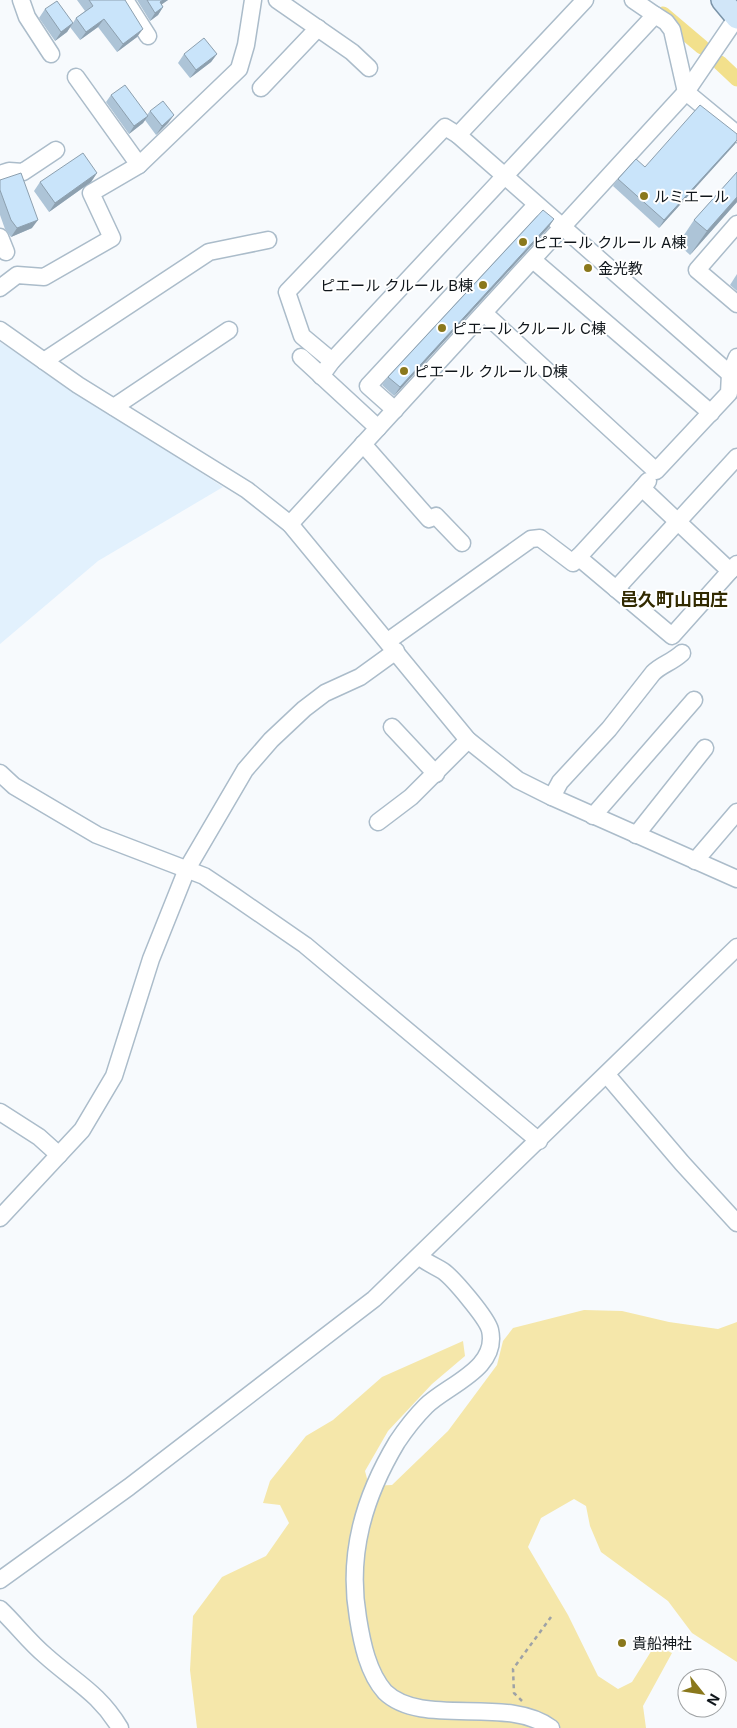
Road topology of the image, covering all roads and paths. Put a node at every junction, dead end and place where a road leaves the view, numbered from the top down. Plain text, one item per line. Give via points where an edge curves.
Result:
1 (22, 0) edge
2 (125, 0) edge
3 (253, 0) edge
4 (277, 0) edge
5 (585, 0) edge
6 (634, 0) edge
7 (722, 0) edge
8 (655, 15) junction
9 (737, 17) edge
10 (318, 28) junction
11 (148, 36) dead end
12 (51, 54) dead end
13 (369, 68) dead end
14 (76, 77) dead end
15 (262, 88) dead end
16 (686, 92) junction
17 (737, 134) edge
18 (458, 135) junction
19 (56, 150) dead end
20 (139, 165) junction
21 (0, 174) edge
22 (504, 176) junction
23 (536, 205) junction
24 (737, 224) edge
25 (562, 227) junction
26 (268, 240) dead end
27 (533, 260) junction
28 (0, 288) edge
29 (737, 304) edge
30 (484, 313) junction
31 (0, 330) edge
32 (229, 330) dead end
33 (301, 357) dead end
34 (737, 358) edge
35 (44, 361) junction
36 (332, 361) junction
37 (730, 374) junction
38 (322, 376) junction
39 (733, 395) edge
40 (114, 408) junction
41 (395, 410) junction
42 (711, 413) junction
43 (378, 428) junction
44 (363, 444) junction
45 (737, 457) edge
46 (656, 471) junction
47 (642, 488) junction
48 (678, 522) junction
49 (290, 524) junction
50 (462, 543) dead end
51 (578, 557) junction
52 (734, 568) edge
53 (616, 589) junction
54 (392, 646) junction
55 (682, 653) dead end
56 (694, 700) dead end
57 (392, 727) dead end
58 (468, 740) junction
59 (705, 748) dead end
60 (0, 773) edge
61 (436, 774) junction
62 (552, 798) junction
63 (737, 812) edge
64 (593, 816) junction
65 (378, 822) dead end
66 (636, 835) junction
67 (695, 861) junction
68 (187, 869) junction
69 (737, 879) edge
70 (737, 947) edge
71 (607, 1075) junction
72 (0, 1112) edge
73 (539, 1141) junction
74 (59, 1155) junction
75 (0, 1218) edge
76 (737, 1223) edge
77 (420, 1257) junction
78 (0, 1580) edge
79 (0, 1609) edge
80 (551, 1617) dead end
81 (514, 1693) dead end
82 (120, 1728) edge
83 (551, 1728) edge

1 - 12 street via 27,17
2 - 11 street
3 - 20 street via 239,69
4 - 10 street
5 - 18 street
6 - 8 street
7 - 9 main road
8 - 16 street via 672,30
8 - 22 street
9 - 16 street
10 - 13 street
10 - 15 street
14 - 20 street
16 - 17 street
16 - 25 street
18 - 22 street
18 - 36 street via 445,127 287,292 302,336
19 - 21 street via 23,172
20 - 28 street via 92,193 112,238 44,277 17,275
22 - 23 street
22 - 36 street
23 - 25 street
23 - 41 street via 368,386
24 - 29 street via 697,270
25 - 27 street
25 - 37 street
26 - 35 street via 209,252
27 - 30 street
27 - 42 street
30 - 41 street
30 - 46 street
31 - 35 street
32 - 40 street
33 - 38 street
34 - 37 street
35 - 40 street
36 - 38 street
37 - 39 street
38 - 43 street
39 - 42 street
40 - 49 street via 247,490
41 - 43 street
42 - 46 street
43 - 44 street
44 - 49 street
44 - 50 street via 429,518 436,516
45 - 48 street
46 - 47 street
47 - 48 street
47 - 51 street
48 - 52 street
48 - 53 street
49 - 54 street
51 - 53 street
51 - 54 street via 573,563 540,538 531,539
52 - 53 street via 672,636
54 - 58 street
54 - 68 street via 360,677 325,693 271,740 245,770
55 - 62 street via 653,673 609,729 560,782
56 - 64 street
57 - 61 street
58 - 61 street
58 - 62 street via 518,780
59 - 66 street
60 - 68 street via 14,786 97,836
61 - 65 street
62 - 64 street
63 - 67 street
64 - 66 street
66 - 67 street
67 - 69 street
68 - 73 street via 204,876 305,945
68 - 74 street via 151,959 114,1076 82,1130
70 - 71 street
71 - 73 street
71 - 76 street
72 - 74 street
73 - 77 street
74 - 75 street
77 - 78 street via 346,1322 129,1487
77 - 83 street via 444,1272 472,1302 490,1329 490,1348 477,1368 426,1406 398,1440 379,1476 363,1514 354,1562 355,1601 362,1640 372,1670 385,1692 397,1702 417,1710 510,1716 544,1723
79 - 82 street via 46,1656 97,1697
80 - 81 path via 513,1669

